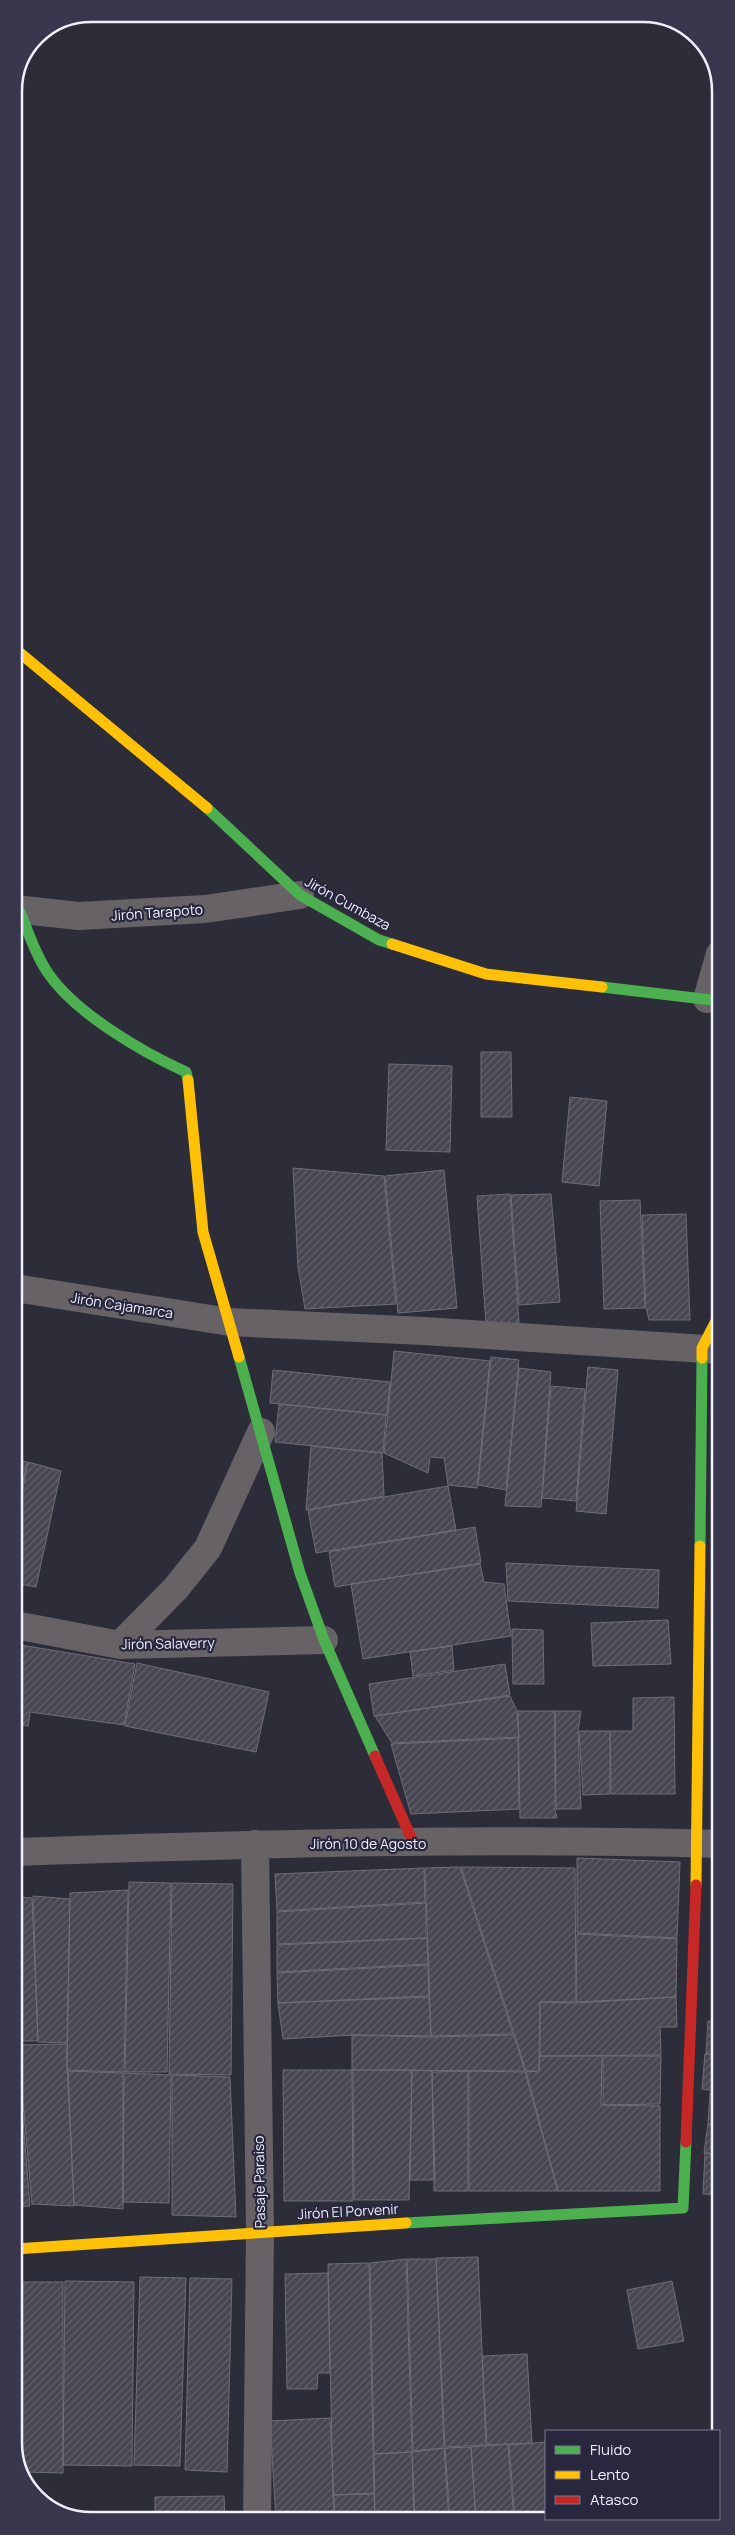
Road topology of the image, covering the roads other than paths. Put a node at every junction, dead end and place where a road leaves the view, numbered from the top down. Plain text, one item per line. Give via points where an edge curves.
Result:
1 (22, 654) edge
2 (300, 895) junction
3 (22, 910) edge
4 (22, 920) edge
5 (712, 1000) edge
6 (22, 1289) edge
7 (230, 1322) junction
8 (712, 1349) edge
9 (261, 1432) junction
10 (22, 1627) edge
11 (324, 1640) junction
12 (120, 1644) junction
13 (413, 1842) junction
14 (255, 1844) junction
15 (710, 1844) edge
16 (22, 1852) edge
17 (260, 2231) junction
18 (22, 2248) edge
19 (257, 2512) edge

1 - 2 street, Jirón Cumbaza via 232,829
2 - 3 street, Jirón Tarapoto via 205,909 79,916
2 - 5 street, Jirón Cumbaza via 379,940 486,974
4 - 7 street via 47,972 75,1004 158,1059 186,1072 191,1090 203,1232
6 - 7 street, Jirón Cajamarca
7 - 8 street, Jirón Cajamarca
7 - 9 street
8 - 15 street
9 - 11 street via 300,1573
9 - 12 street via 208,1548 176,1588
10 - 12 street, Jirón Salaverry
11 - 12 street, Jirón Salaverry
11 - 13 street
13 - 14 street, Jirón 10 de Agosto
13 - 15 street, Jirón 10 de Agosto
14 - 16 street, Jirón 10 de Agosto
14 - 17 street, Pasaje Paraiso
15 - 17 street, Jirón El Porvenir via 683,2208
17 - 18 street, Jirón El Porvenir
17 - 19 street, Pasaje Paraiso

